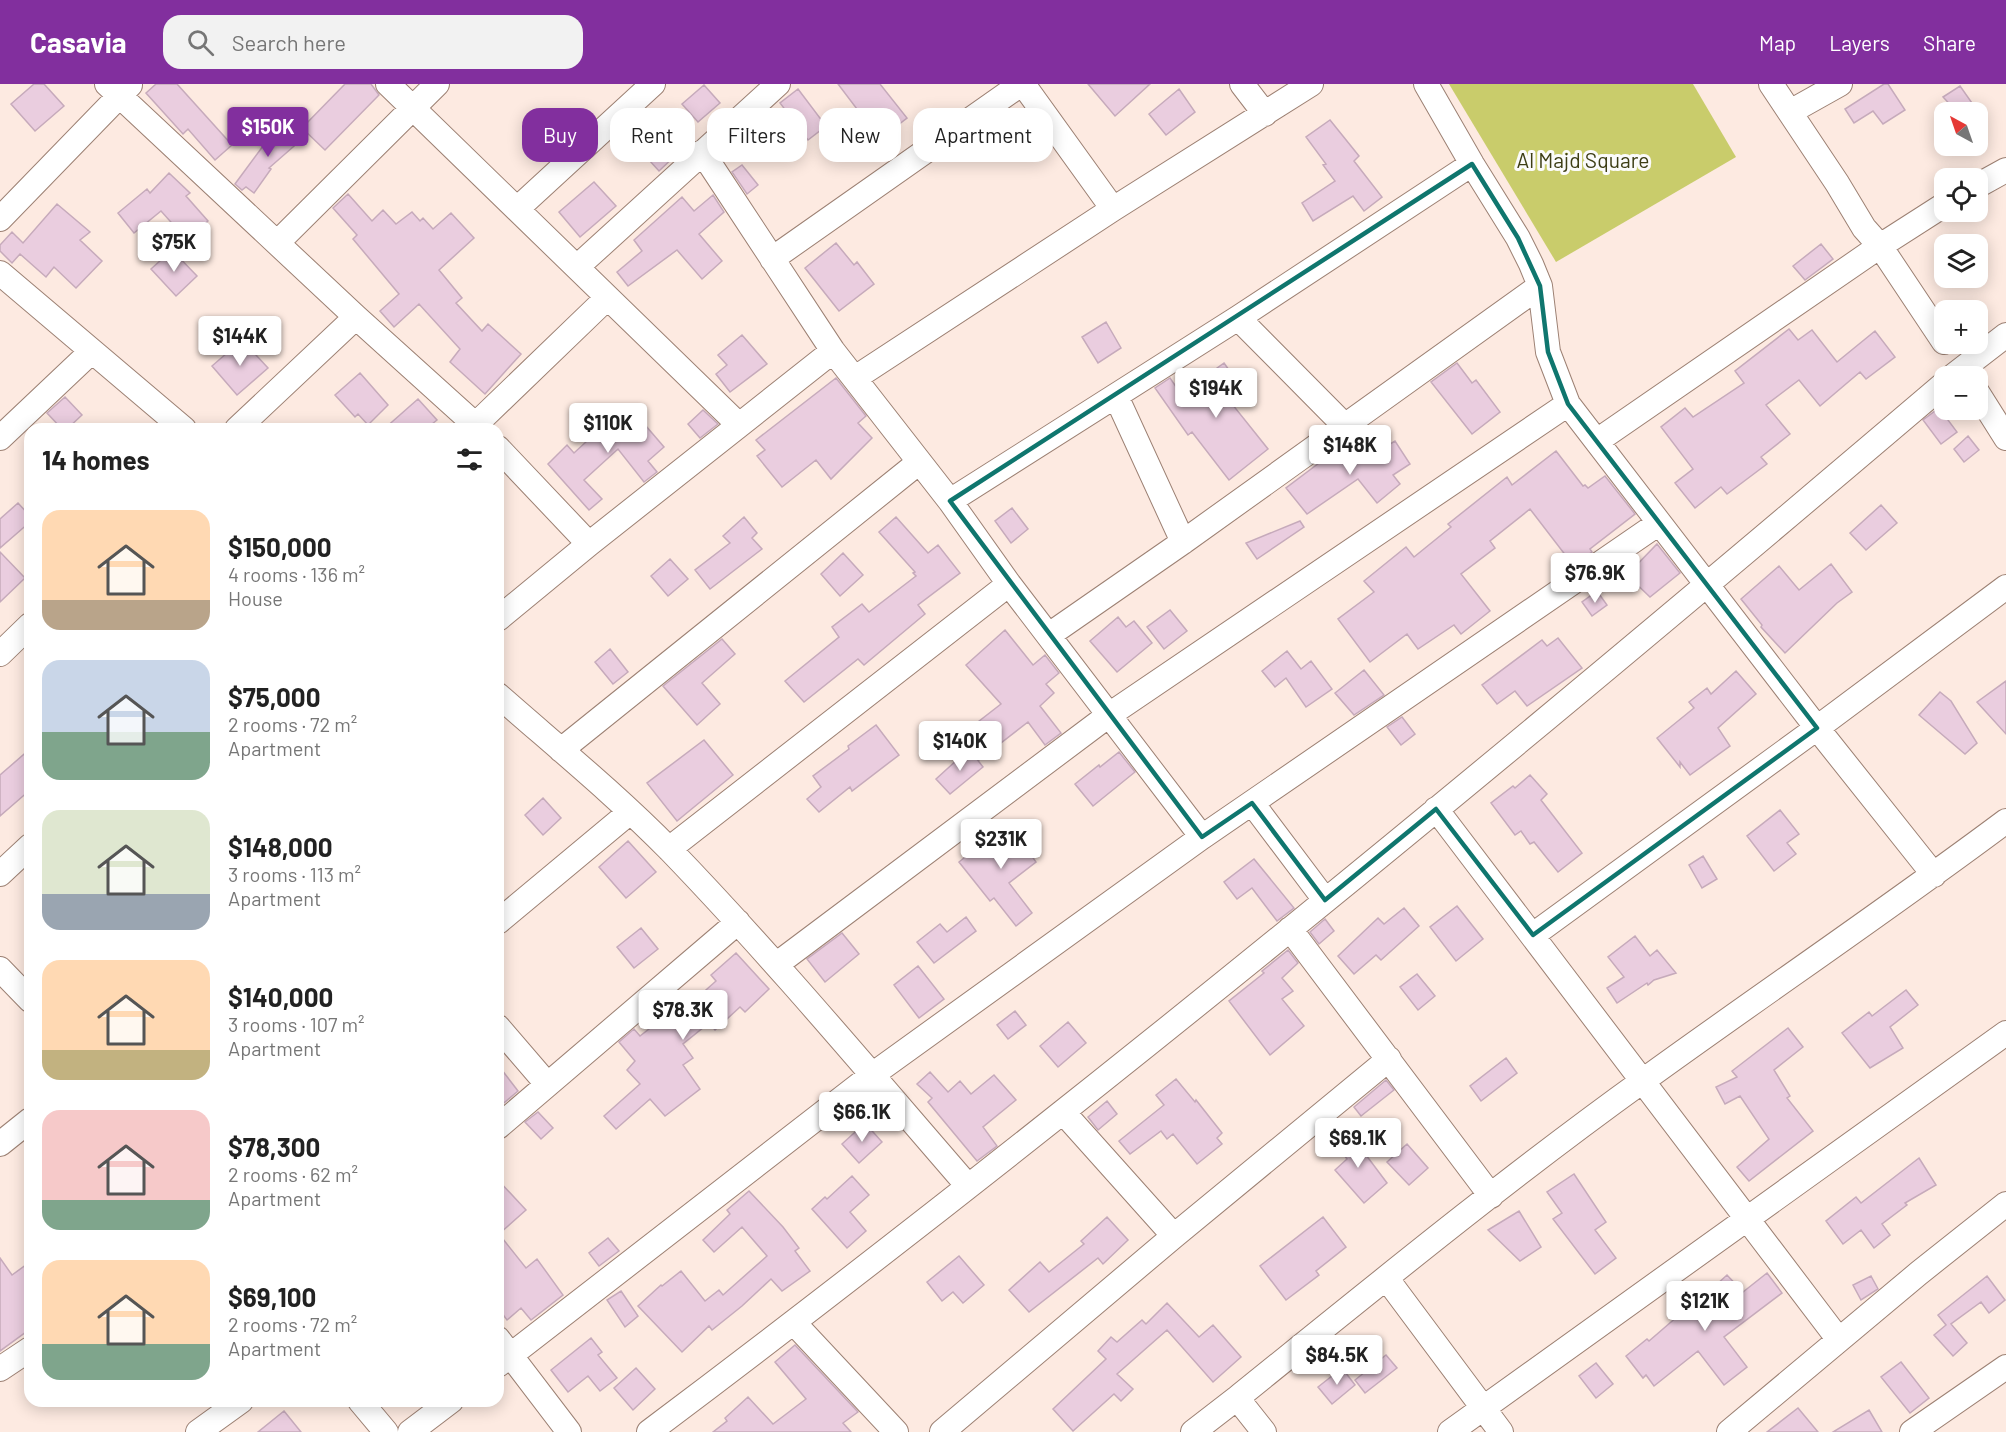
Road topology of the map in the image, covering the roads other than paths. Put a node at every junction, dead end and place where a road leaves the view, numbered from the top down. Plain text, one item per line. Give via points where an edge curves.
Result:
1 (388, 84) edge
2 (437, 84) edge
3 (653, 84) edge
4 (1022, 84) edge
5 (1242, 84) edge
6 (1311, 84) edge
7 (1426, 84) edge
8 (1771, 84) edge
9 (1840, 84) edge
10 (119, 88) edge
11 (766, 88) edge
12 (413, 108) junction
13 (1790, 112) junction
14 (1265, 114) junction
15 (702, 152) junction
16 (1472, 165) junction
17 (2006, 170) edge
18 (1988, 180) edge
19 (517, 209) junction
20 (1113, 209) junction
21 (1934, 212) edge
22 (0, 219) edge
23 (277, 243) junction
24 (1880, 246) junction
25 (772, 259) junction
26 (577, 267) junction
27 (0, 273) edge
28 (1539, 286) junction
29 (607, 298) junction
30 (356, 317) junction
31 (1238, 318) junction
32 (1934, 327) edge
33 (2006, 335) edge
34 (92, 351) junction
35 (833, 351) junction
36 (1970, 366) edge
37 (855, 378) junction
38 (1934, 393) edge
39 (1116, 396) junction
40 (1568, 404) junction
41 (1988, 409) edge
42 (177, 423) edge
43 (243, 423) edge
44 (471, 423) edge
45 (481, 423) edge
46 (739, 425) junction
47 (1345, 426) junction
48 (0, 438) edge
49 (2006, 438) edge
50 (1597, 441) junction
51 (504, 454) edge
52 (918, 463) junction
53 (950, 501) junction
54 (1659, 523) junction
55 (1183, 542) junction
56 (589, 544) junction
57 (1009, 584) junction
58 (1707, 586) junction
59 (2006, 587) edge
60 (504, 614) edge
61 (24, 631) edge
62 (1049, 635) junction
63 (0, 654) edge
64 (504, 707) edge
65 (1109, 715) junction
66 (1817, 728) junction
67 (561, 750) junction
68 (1252, 803) junction
69 (1436, 809) junction
70 (630, 812) junction
71 (2006, 821) edge
72 (1202, 837) junction
73 (669, 849) junction
74 (24, 852) edge
75 (0, 874) edge
76 (1934, 875) junction
77 (1325, 900) junction
78 (504, 917) edge
79 (738, 922) junction
80 (1290, 929) junction
81 (1533, 935) junction
82 (777, 964) junction
83 (0, 969) edge
84 (24, 994) edge
85 (2006, 1033) edge
86 (504, 1034) edge
87 (1389, 1059) junction
88 (872, 1075) junction
89 (1643, 1081) junction
90 (547, 1084) junction
91 (1063, 1112) junction
92 (504, 1122) edge
93 (24, 1125) edge
94 (0, 1144) edge
95 (968, 1186) junction
96 (1491, 1196) junction
97 (2006, 1204) edge
98 (1747, 1220) junction
99 (1174, 1236) junction
100 (1387, 1279) junction
101 (794, 1323) junction
102 (1839, 1340) junction
103 (504, 1351) edge
104 (24, 1353) edge
105 (504, 1355) edge
106 (2006, 1367) edge
107 (0, 1369) edge
108 (1237, 1398) junction
109 (233, 1407) edge
110 (365, 1407) edge
111 (443, 1407) edge
112 (1483, 1408) junction
113 (198, 1432) edge
114 (386, 1432) edge
115 (410, 1432) edge
116 (569, 1432) edge
117 (649, 1432) edge
118 (896, 1432) edge
119 (942, 1432) edge
120 (1193, 1432) edge
121 (1264, 1432) edge
122 (1450, 1432) edge
123 (1501, 1432) edge
124 (1729, 1432) edge
125 (1912, 1432) edge

1 - 12 street
2 - 12 street
3 - 19 street
4 - 20 street
4 - 25 street
5 - 14 street
6 - 14 street
7 - 16 street
8 - 13 street
9 - 13 street
10 - 22 street
10 - 23 street
11 - 15 street
12 - 19 street
12 - 23 street
13 - 24 street via 1864,228
14 - 20 street
15 - 25 street
15 - 26 street
16 - 28 street via 1518,238
16 - 31 street
17 - 18 street
19 - 26 street
20 - 37 street
21 - 24 street
23 - 30 street
24 - 32 street
24 - 50 street
25 - 35 street
26 - 29 street
27 - 34 street
28 - 40 street via 1548,352
28 - 47 street
29 - 45 street
29 - 46 street
30 - 43 street
30 - 44 street
31 - 39 street
31 - 47 street
33 - 36 street
34 - 42 street
34 - 48 street
35 - 37 street
35 - 46 street
37 - 52 street
38 - 58 street
39 - 53 street
39 - 55 street
40 - 50 street
40 - 65 street
41 - 49 street
46 - 56 street
47 - 55 street
50 - 54 street
51 - 56 street
52 - 53 street
52 - 67 street
53 - 57 street
54 - 58 street
54 - 68 street
55 - 62 street
56 - 60 street
57 - 62 street
57 - 73 street
58 - 66 street
58 - 69 street
59 - 66 street
61 - 63 street
62 - 65 street
64 - 67 street
65 - 72 street
65 - 82 street
66 - 76 street
66 - 81 street
67 - 70 street
68 - 72 street
68 - 77 street
69 - 77 street
69 - 81 street
70 - 73 street
70 - 78 street
71 - 76 street
72 - 88 street
73 - 79 street
74 - 75 street
76 - 89 street
77 - 80 street
79 - 82 street
79 - 90 street
80 - 87 street
80 - 91 street
81 - 89 street
82 - 88 street
83 - 84 street
85 - 98 street
86 - 90 street
87 - 96 street
87 - 99 street
88 - 95 street
88 - 103 street
89 - 96 street
89 - 98 street
90 - 92 street
91 - 95 street
91 - 99 street
93 - 94 street
95 - 101 street
96 - 100 street
97 - 102 street
98 - 102 street
98 - 112 street
99 - 119 street
100 - 108 street
100 - 112 street
101 - 117 street
101 - 118 street
102 - 124 street
104 - 107 street
105 - 116 street
106 - 125 street
108 - 120 street
108 - 121 street
109 - 113 street
110 - 114 street
111 - 115 street
112 - 122 street
112 - 123 street

